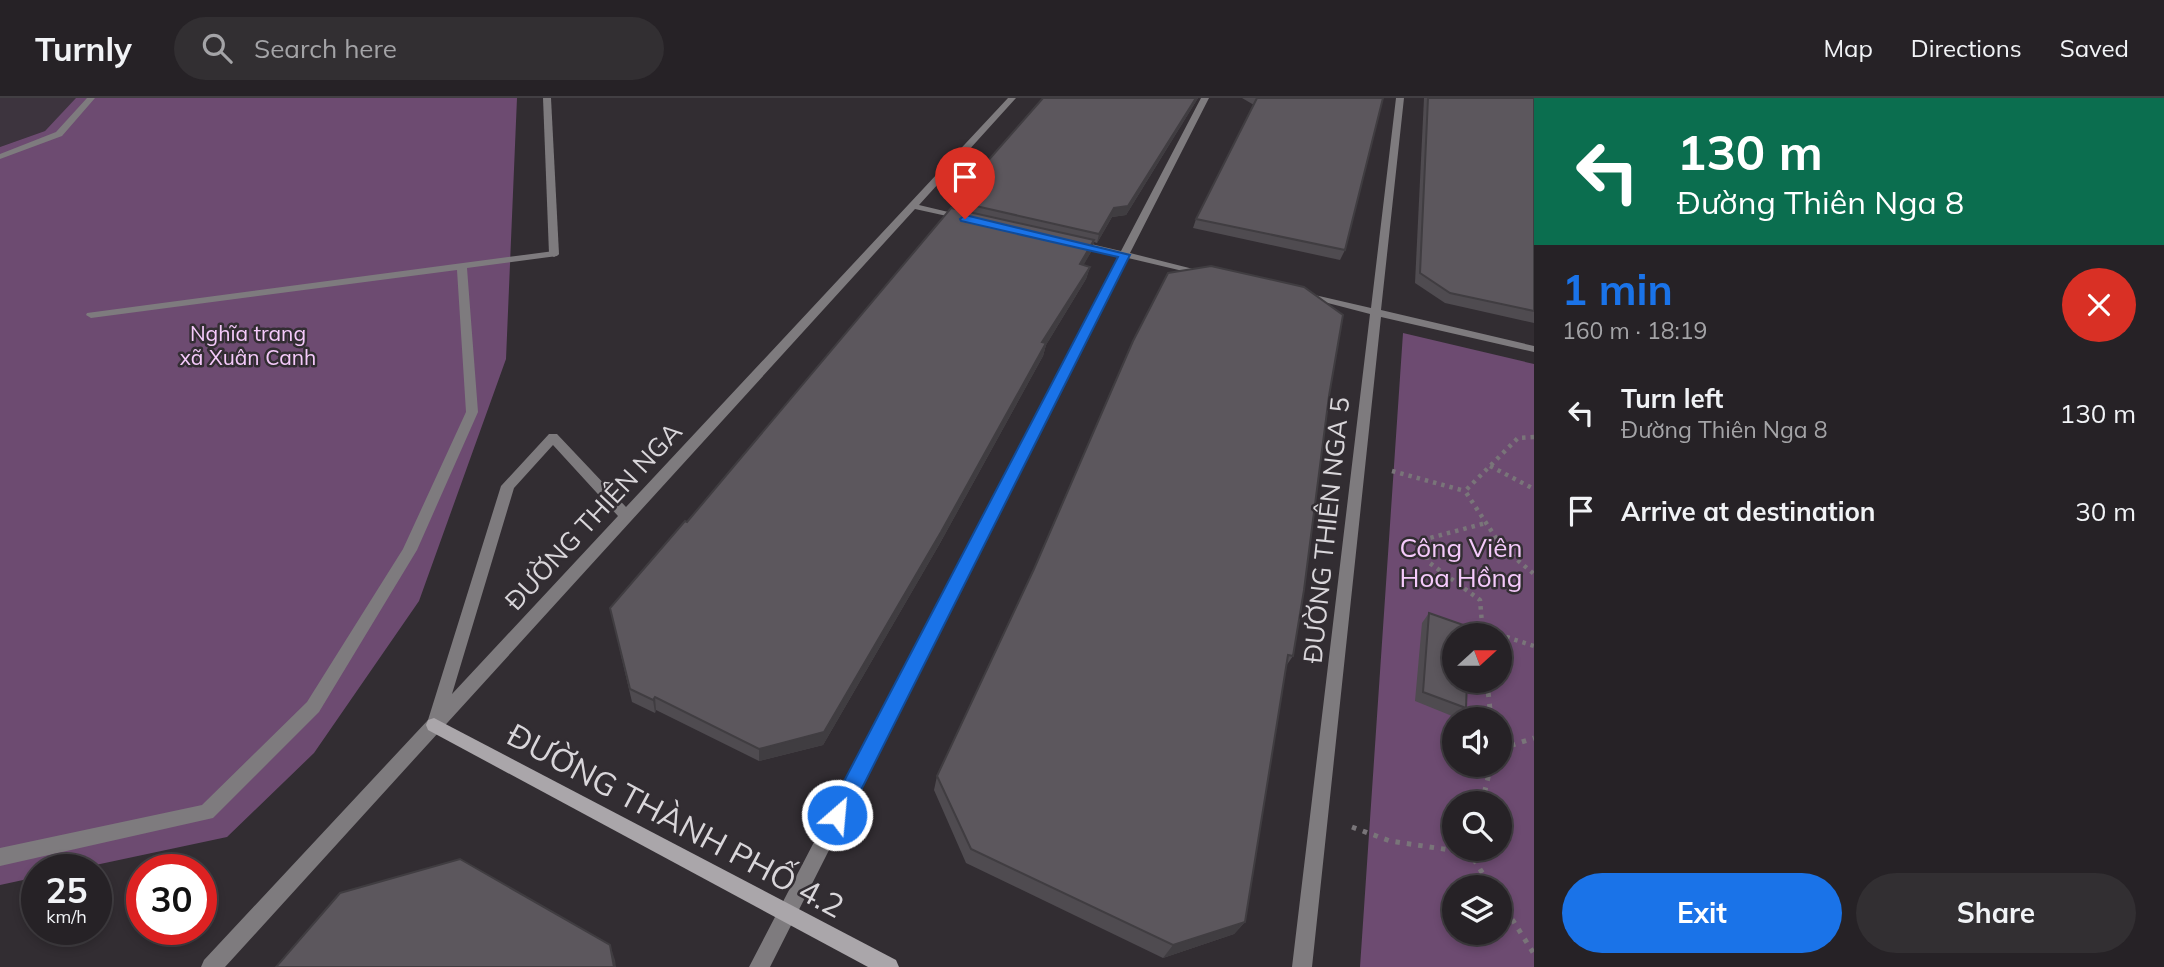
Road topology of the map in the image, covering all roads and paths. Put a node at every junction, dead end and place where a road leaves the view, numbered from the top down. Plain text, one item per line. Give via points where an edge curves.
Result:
1 (91, 98) edge
2 (547, 98) edge
3 (1012, 98) edge
4 (1205, 98) edge
5 (1399, 98) edge
6 (0, 157) edge
7 (912, 206) junction
8 (978, 222) edge
9 (1058, 240) edge
10 (1125, 255) junction
11 (462, 267) junction
12 (1217, 276) edge
13 (1296, 294) edge
14 (1375, 312) junction
15 (91, 315) dead end
16 (1534, 349) edge
17 (1534, 437) edge
18 (1359, 462) junction
19 (1490, 466) junction
20 (1534, 489) edge
21 (1465, 491) junction
22 (626, 516) junction
23 (1486, 523) junction
24 (1534, 574) edge
25 (1482, 623) edge
26 (1512, 640) edge
27 (1534, 646) edge
28 (434, 725) junction
29 (1534, 738) edge
30 (1512, 745) edge
31 (1319, 815) junction
32 (1442, 848) edge
33 (0, 857) edge
34 (787, 913) junction
35 (1512, 920) edge
36 (1534, 954) edge
37 (211, 967) edge
38 (759, 967) edge
39 (889, 967) edge
40 (1302, 967) edge

1 - 6 street via 59,134
2 - 11 street via 554,254
3 - 7 street, ĐƯỜNG THIÊN NGA
4 - 10 street
5 - 14 street, ĐƯỜNG THIÊN NGA 5
7 - 8 street
7 - 22 street, ĐƯỜNG THIÊN NGA
9 - 10 street
10 - 12 street
10 - 34 street
11 - 15 street
11 - 33 street via 472,412 410,550 313,708 207,812
13 - 14 street
14 - 16 street
14 - 18 street, ĐƯỜNG THIÊN NGA 5
17 - 19 path via 1518,438
18 - 21 path
18 - 31 street, ĐƯỜNG THIÊN NGA 5
19 - 20 path
19 - 21 path
21 - 23 path
22 - 28 street, ĐƯỜNG THIÊN NGA
22 - 28 street via 553,437 508,486
23 - 24 path via 1502,547
23 - 25 path via 1426,539 1427,561 1480,600
26 - 27 path
28 - 34 street, ĐƯỜNG THÀNH PHỐ 4.2
28 - 37 street, ĐƯỜNG THIÊN NGA
29 - 30 path
31 - 32 path via 1390,841
31 - 40 street, ĐƯỜNG THIÊN NGA 5
34 - 38 street
34 - 39 street, ĐƯỜNG THÀNH PHỐ 4.2
35 - 36 path

